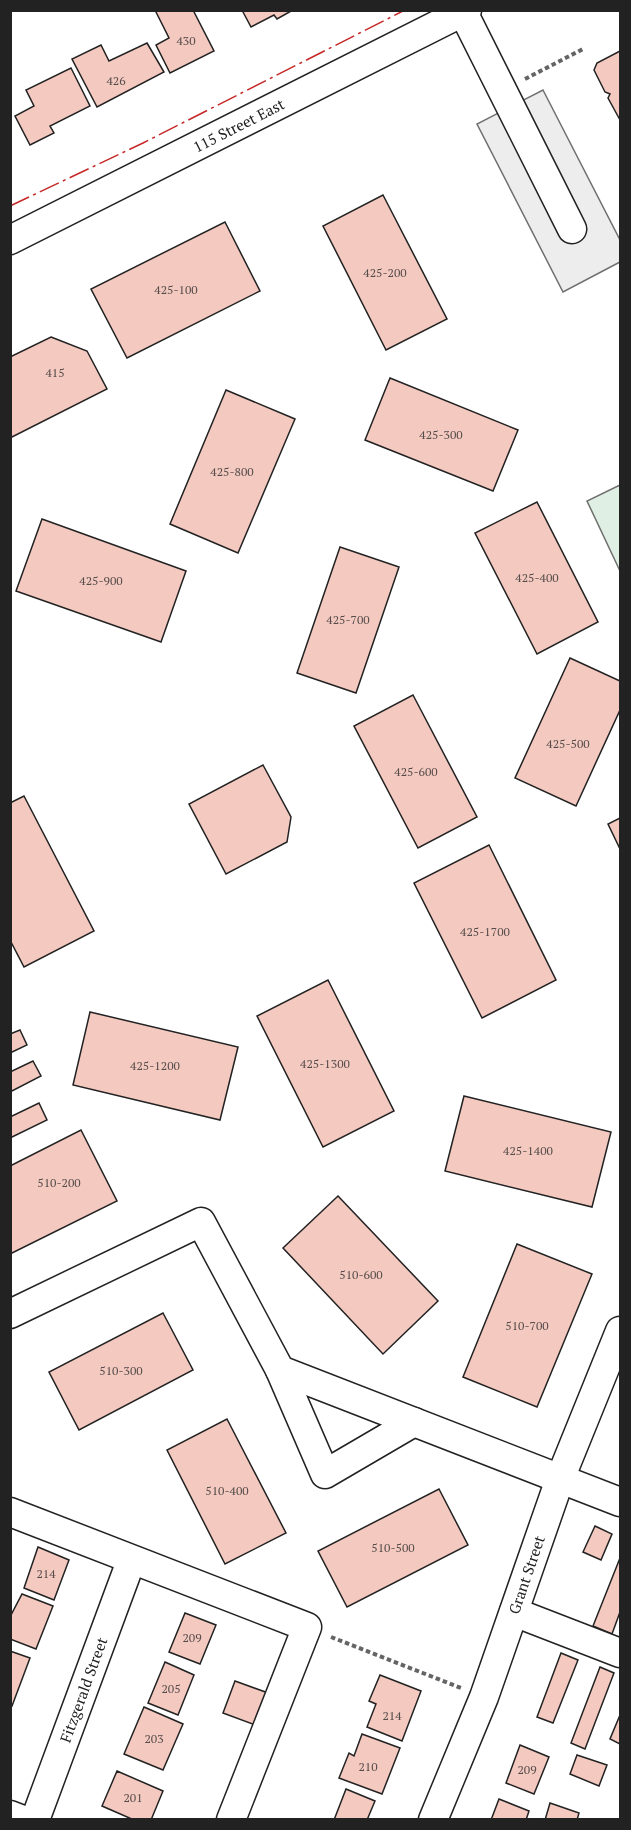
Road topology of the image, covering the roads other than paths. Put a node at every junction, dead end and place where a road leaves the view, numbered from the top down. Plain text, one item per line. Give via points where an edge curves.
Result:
1 (465, 11) edge
2 (572, 229) dead end
3 (10, 240) edge
4 (10, 1314) edge
5 (621, 1330) edge
6 (280, 1370) junction
7 (414, 1422) junction
8 (560, 1479) junction
9 (621, 1502) edge
10 (10, 1512) edge
11 (131, 1561) junction
12 (514, 1612) junction
13 (621, 1653) edge
14 (10, 1815) edge
15 (23, 1820) edge
16 (35, 1820) edge
17 (231, 1820) edge
18 (433, 1820) edge

1 - 2 street
1 - 3 street, 115 Street East
4 - 6 street via 201,1222
5 - 8 street, Grant Street
6 - 7 street
6 - 7 street via 325,1474
7 - 8 street
8 - 9 street
8 - 12 street, Grant Street
10 - 11 street
11 - 16 street, Fitzgerald Street
11 - 17 street via 307,1627
12 - 13 street
12 - 18 street, Grant Street
14 - 15 street

